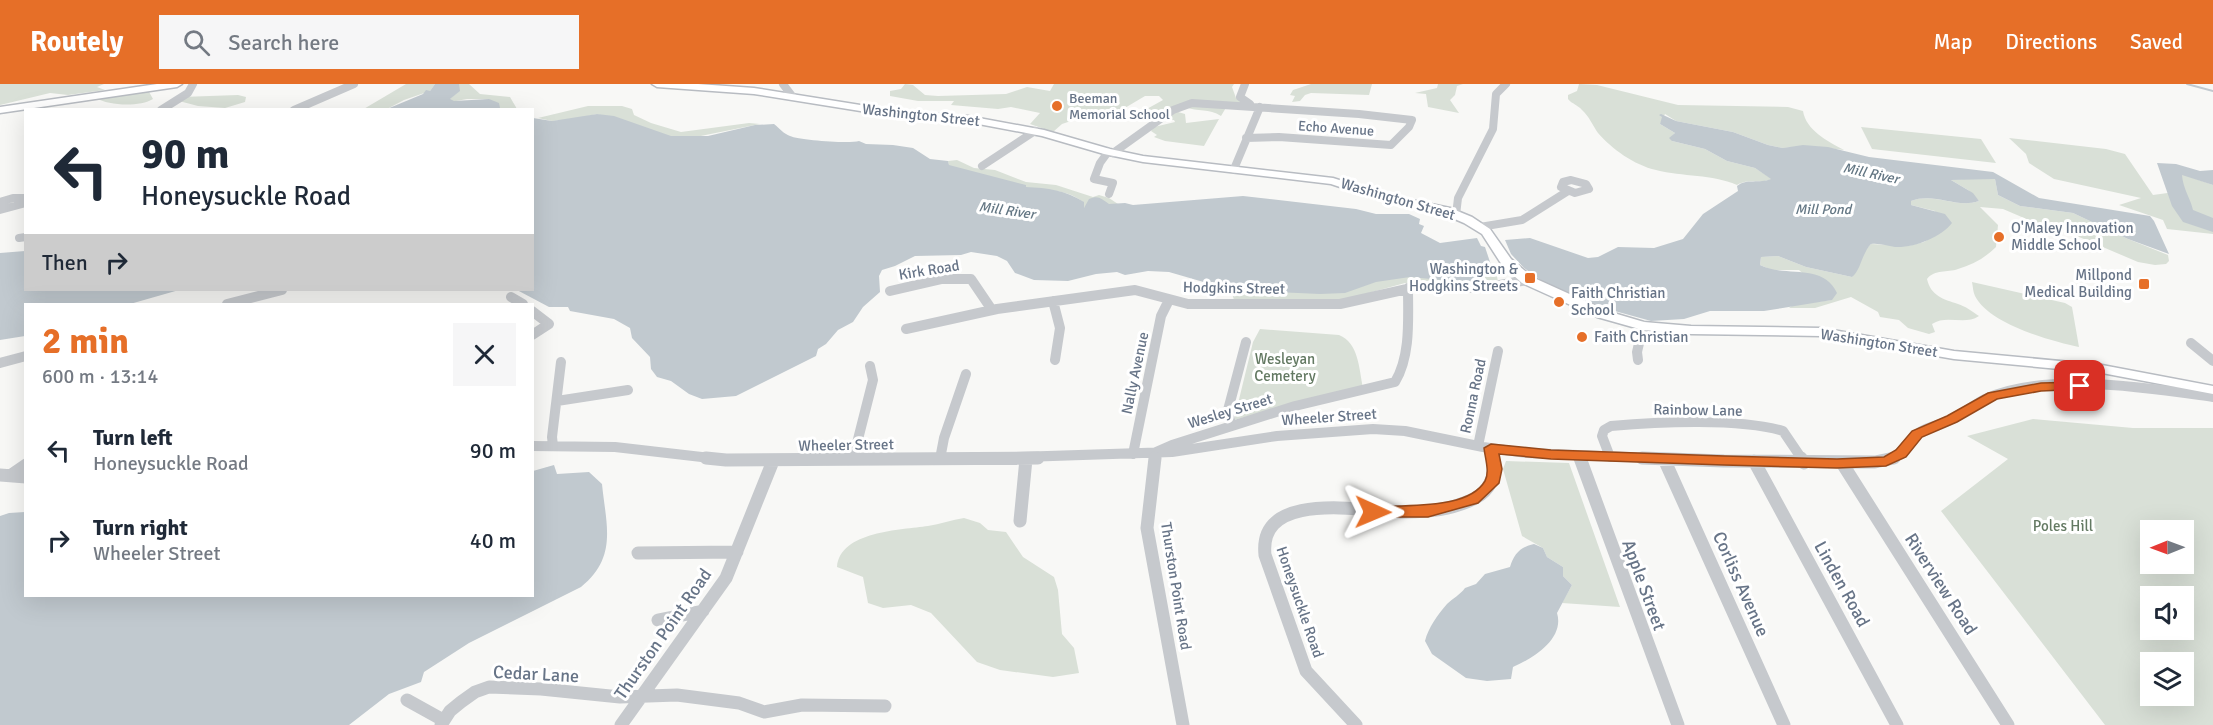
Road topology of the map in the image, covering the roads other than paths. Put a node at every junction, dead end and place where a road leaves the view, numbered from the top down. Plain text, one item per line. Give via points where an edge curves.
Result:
1 (177, 84) edge
2 (193, 84) edge
3 (354, 84) edge
4 (657, 84) edge
5 (783, 84) edge
6 (1245, 84) edge
7 (1506, 84) edge
8 (792, 96) junction
9 (1260, 107) junction
10 (164, 108) edge
11 (297, 108) edge
12 (0, 110) edge
13 (1035, 131) junction
14 (1246, 138) junction
15 (1110, 152) junction
16 (982, 166) dead end
17 (1234, 169) junction
18 (1568, 191) dead end
19 (1109, 194) dead end
20 (24, 198) edge
21 (0, 202) edge
22 (24, 204) edge
23 (0, 210) edge
24 (1456, 215) junction
25 (1479, 226) junction
26 (1527, 280) junction
27 (1408, 288) junction
28 (278, 291) edge
29 (890, 291) dead end
30 (511, 297) dead end
31 (1169, 300) junction
32 (1053, 301) junction
33 (230, 303) edge
34 (521, 303) edge
35 (992, 310) junction
36 (534, 313) edge
37 (1643, 326) junction
38 (906, 329) dead end
39 (534, 334) edge
40 (1246, 342) dead end
41 (2191, 343) dead end
42 (1498, 351) dead end
43 (24, 357) edge
44 (1055, 360) dead end
45 (1638, 360) dead end
46 (2213, 361) edge
47 (0, 363) edge
48 (561, 363) dead end
49 (870, 366) dead end
50 (966, 374) dead end
51 (628, 390) dead end
52 (2213, 390) edge
53 (2213, 397) edge
54 (557, 401) junction
55 (1231, 426) junction
56 (534, 446) edge
57 (553, 446) junction
58 (1478, 446) junction
59 (1491, 448) junction
60 (1156, 452) junction
61 (1133, 454) junction
62 (1579, 456) junction
63 (1610, 457) junction
64 (853, 459) junction
65 (940, 459) junction
66 (1026, 459) junction
67 (1664, 459) junction
68 (773, 461) junction
69 (1754, 461) junction
70 (1804, 462) junction
71 (1842, 463) junction
72 (24, 466) edge
73 (5, 475) edge
74 (24, 477) edge
75 (1020, 521) dead end
76 (737, 552) junction
77 (638, 553) dead end
78 (703, 611) junction
79 (658, 620) dead end
80 (644, 694) junction
81 (407, 700) dead end
82 (885, 706) dead end
83 (442, 722) edge
84 (621, 725) edge
85 (1183, 725) edge
86 (1356, 725) edge
87 (1678, 725) edge
88 (1784, 725) edge
89 (1897, 725) edge
90 (2008, 725) edge

1 - 12 main road
2 - 10 street via 188,93
3 - 11 street
4 - 8 main road, Washington Street
5 - 8 street
6 - 9 street via 1240,98
7 - 24 street via 1496,94 1493,129 1458,198
8 - 13 main road, Washington Street via 881,112 968,119
9 - 14 street
9 - 14 street, Echo Avenue via 1412,120 1396,141 1385,145
9 - 15 street via 1201,103 1179,106
13 - 15 main road, Washington Street
13 - 16 street
14 - 17 street
15 - 17 main road, Washington Street via 1171,164
15 - 19 street via 1094,179 1113,183
17 - 24 main road, Washington Street via 1333,181
18 - 25 street via 1522,220
20 - 21 street
22 - 23 street
24 - 25 main road, Washington Street
25 - 26 main road, Washington Street via 1511,268
26 - 27 street, Hodgkins Street via 1484,288
26 - 37 main road, Washington Street via 1602,314
27 - 31 street, Hodgkins Street via 1340,304 1188,304
27 - 55 street, Wesley Street via 1404,354 1395,382
28 - 33 street
29 - 35 street, Kirk Road via 967,278
30 - 34 street
31 - 32 street, Hodgkins Street via 1136,290
31 - 61 street, Nally Avenue via 1161,316
32 - 35 street, Hodgkins Street
32 - 44 street via 1060,328
35 - 38 street, Hodgkins Street
36 - 39 street via 549,324
37 - 45 street
37 - 52 main road, Washington Street via 1821,332 1954,356 2102,369
40 - 55 street via 1228,410
41 - 46 street
42 - 58 street, Ronna Road
43 - 47 street
48 - 54 street
49 - 64 street via 873,380
50 - 65 street
51 - 54 street
53 - 71 street, Wheeler Street via 2095,386 2012,391 1993,396 1917,434 1893,459
54 - 57 street
55 - 60 street, Wesley Street
56 - 57 street, Wheeler Street
57 - 68 street, Wheeler Street via 615,447 726,460
58 - 59 street, Wheeler Street
58 - 60 street, Wheeler Street via 1405,431 1360,429
59 - 62 street, Wheeler Street
59 - 86 street, Honeysuckle Road via 1492,483 1482,494 1458,505 1413,513 1303,510 1282,517 1266,530 1264,555 1302,661 1314,680
60 - 61 street, Wheeler Street
60 - 85 street, Thurston Point Road via 1147,528
61 - 66 street, Wheeler Street
62 - 63 street, Wheeler Street
62 - 87 street, Apple Street
63 - 67 street, Wheeler Street
63 - 70 street, Rainbow Lane via 1602,436 1611,426 1748,426 1784,432
64 - 65 street, Wheeler Street
64 - 68 street, Wheeler Street
65 - 66 street, Wheeler Street
66 - 75 street
67 - 69 street, Wheeler Street
67 - 88 street, Corliss Avenue
68 - 76 street, Thurston Point Road
69 - 70 street, Wheeler Street
69 - 89 street, Linden Road
70 - 71 street, Wheeler Street
71 - 90 street, Riverview Road
72 - 73 street
73 - 74 street
76 - 77 street
76 - 78 street, Thurston Point Road via 726,578
78 - 79 street
78 - 80 street, Thurston Point Road
80 - 82 street, Cedar Lane via 711,698 764,712 802,705
80 - 83 street, Cedar Lane via 620,697 489,687 475,692
80 - 84 street, Thurston Point Road
81 - 83 street

